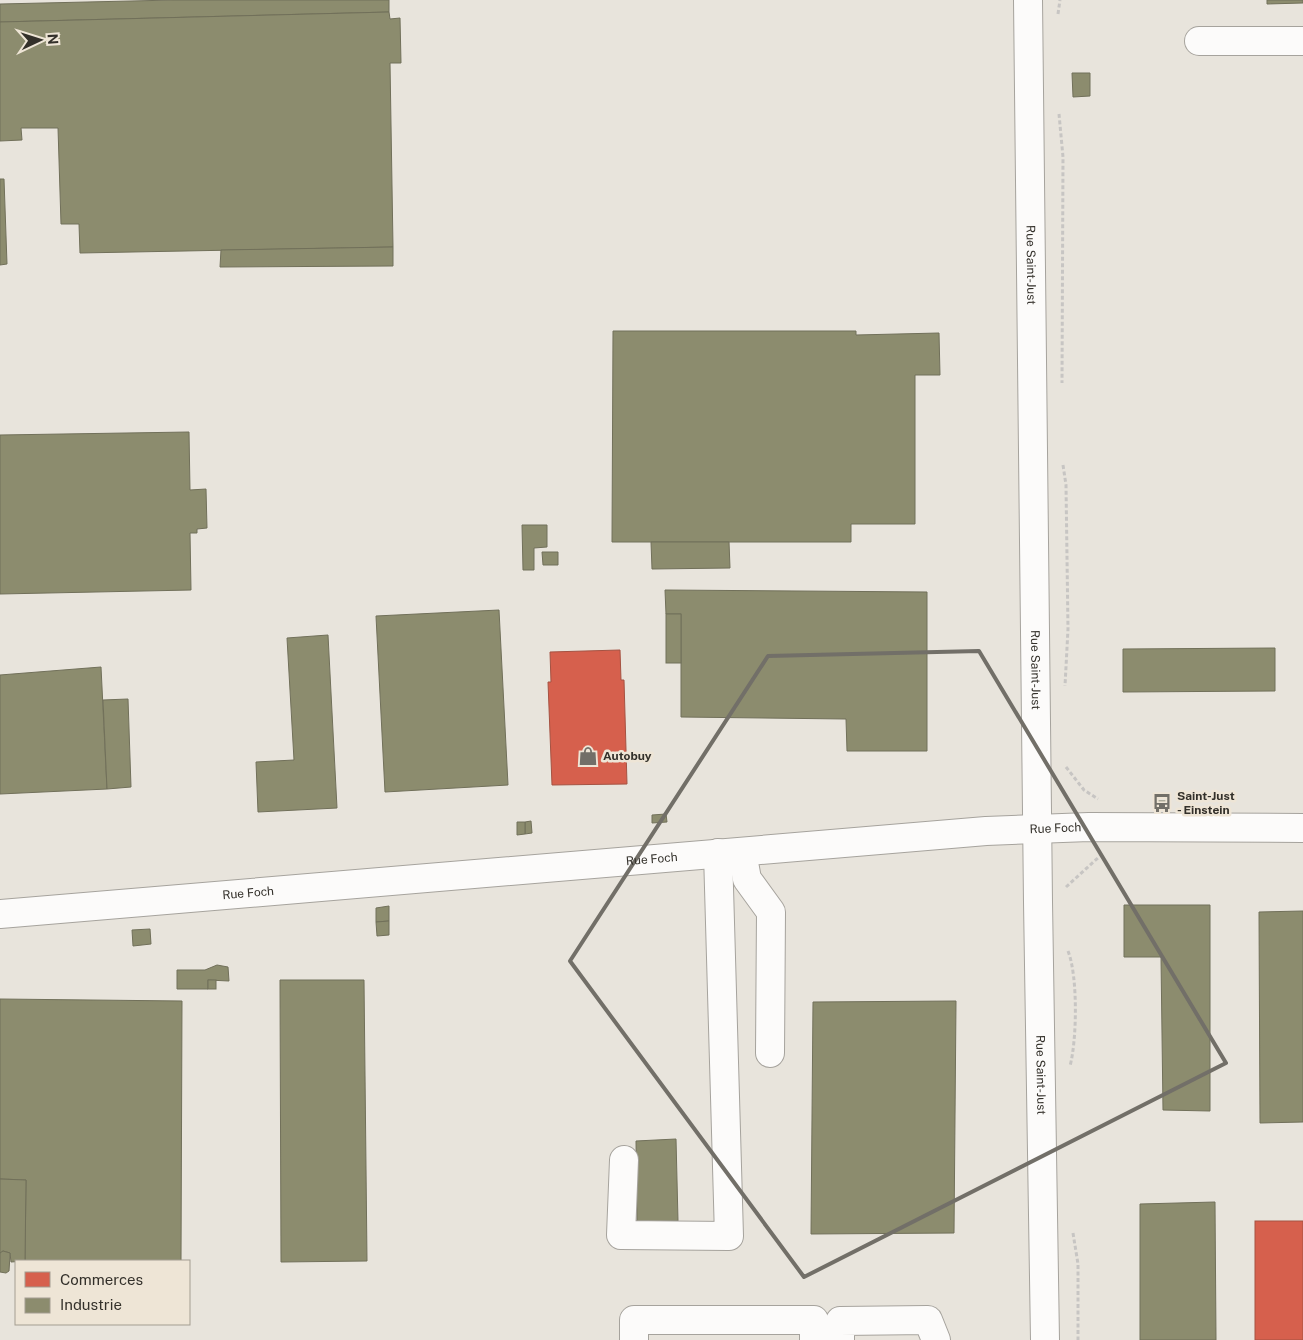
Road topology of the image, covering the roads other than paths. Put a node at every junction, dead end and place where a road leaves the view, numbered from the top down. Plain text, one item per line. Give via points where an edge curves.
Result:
1 (1028, 0) edge
2 (1199, 41) dead end
3 (1303, 41) edge
4 (1038, 828) junction
5 (1303, 828) edge
6 (730, 852) junction
7 (0, 914) edge
8 (770, 1053) dead end
9 (624, 1160) dead end
10 (634, 1340) edge
11 (814, 1340) edge
12 (840, 1340) edge
13 (936, 1340) edge
14 (1045, 1340) edge

1 - 4 street, Rue Saint-Just
2 - 3 street
4 - 5 street, Rue Foch
4 - 6 street, Rue Foch
4 - 14 street, Rue Saint-Just
6 - 7 street, Rue Foch
6 - 8 street via 771,912
6 - 9 street via 729,1236 621,1236
10 - 11 street via 634,1320 814,1320
12 - 13 street via 840,1321 928,1320

